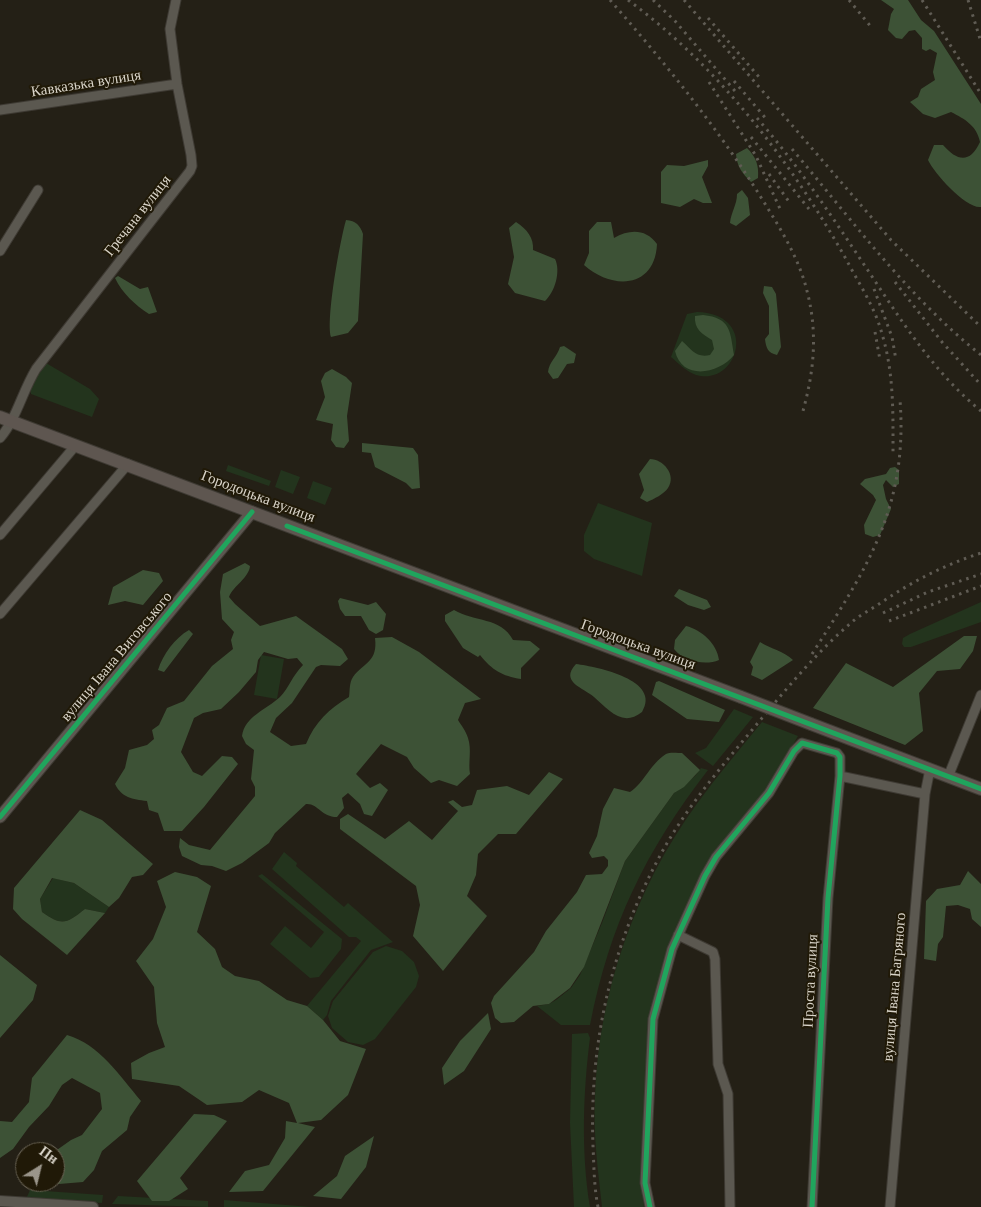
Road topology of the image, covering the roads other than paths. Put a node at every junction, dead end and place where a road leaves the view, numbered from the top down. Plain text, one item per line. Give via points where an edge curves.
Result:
1 (176, 0) edge
2 (177, 84) junction
3 (0, 110) edge
4 (38, 190) dead end
5 (0, 251) edge
6 (0, 416) edge
7 (6, 430) edge
8 (76, 445) junction
9 (128, 464) junction
10 (252, 512) junction
11 (0, 535) edge
12 (0, 614) edge
13 (981, 695) edge
14 (930, 769) junction
15 (840, 776) junction
16 (948, 777) junction
17 (981, 789) edge
18 (925, 794) junction
19 (0, 817) edge
20 (678, 935) junction
21 (0, 1201) edge
22 (93, 1207) edge
23 (650, 1207) edge
24 (730, 1207) edge
25 (812, 1207) edge
26 (890, 1207) edge

1 - 2 street, Гречана вулиця via 170,29
2 - 3 street, Кавказька вулиця
2 - 7 street, Гречана вулиця via 191,155 190,171 36,369
4 - 5 street
6 - 7 main road, Городоцька вулиця
7 - 8 main road, Городоцька вулиця
8 - 9 main road, Городоцька вулиця
8 - 11 street
9 - 10 main road, Городоцька вулиця
9 - 12 street
10 - 14 main road, Городоцька вулиця, bridge
10 - 19 main road, вулиця Івана Виговського
13 - 16 street
14 - 16 main road, Городоцька вулиця
14 - 18 street, вулиця Івана Багряного
15 - 18 street
15 - 20 street, Проста вулиця via 837,753 802,743 797,746 769,793 716,858
15 - 25 street, Проста вулиця via 828,898
16 - 17 main road, Городоцька вулиця
18 - 26 street, вулиця Івана Багряного
20 - 23 street via 653,1019 645,1183
20 - 24 street via 712,952 715,959 718,1064 728,1094
21 - 22 street

